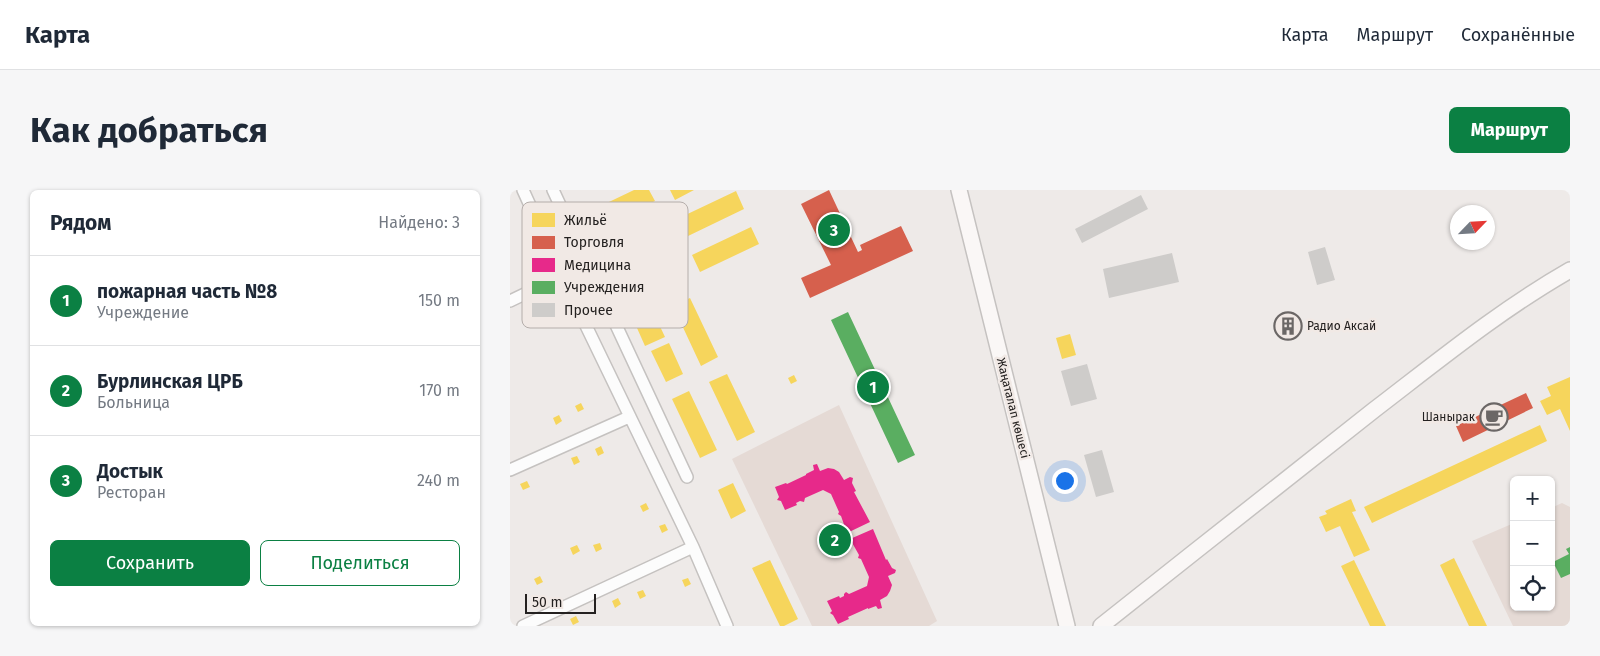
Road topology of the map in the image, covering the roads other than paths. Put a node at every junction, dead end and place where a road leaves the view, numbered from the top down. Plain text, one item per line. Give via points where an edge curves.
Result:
1 (523, 190) edge
2 (553, 190) edge
3 (959, 190) edge
4 (528, 202) edge
5 (559, 202) edge
6 (1570, 270) edge
7 (522, 295) edge
8 (510, 301) edge
9 (587, 328) edge
10 (617, 328) edge
11 (629, 417) junction
12 (510, 470) edge
13 (687, 477) dead end
14 (693, 547) junction
15 (522, 626) edge
16 (727, 626) edge
17 (1067, 626) edge
18 (1101, 626) edge

1 - 4 street
2 - 5 street
3 - 17 main road, Жаңаталап көшесі
6 - 18 main road via 1484,325
7 - 8 street
9 - 11 street
10 - 13 street
11 - 12 street
11 - 14 street
14 - 15 street
14 - 16 street

